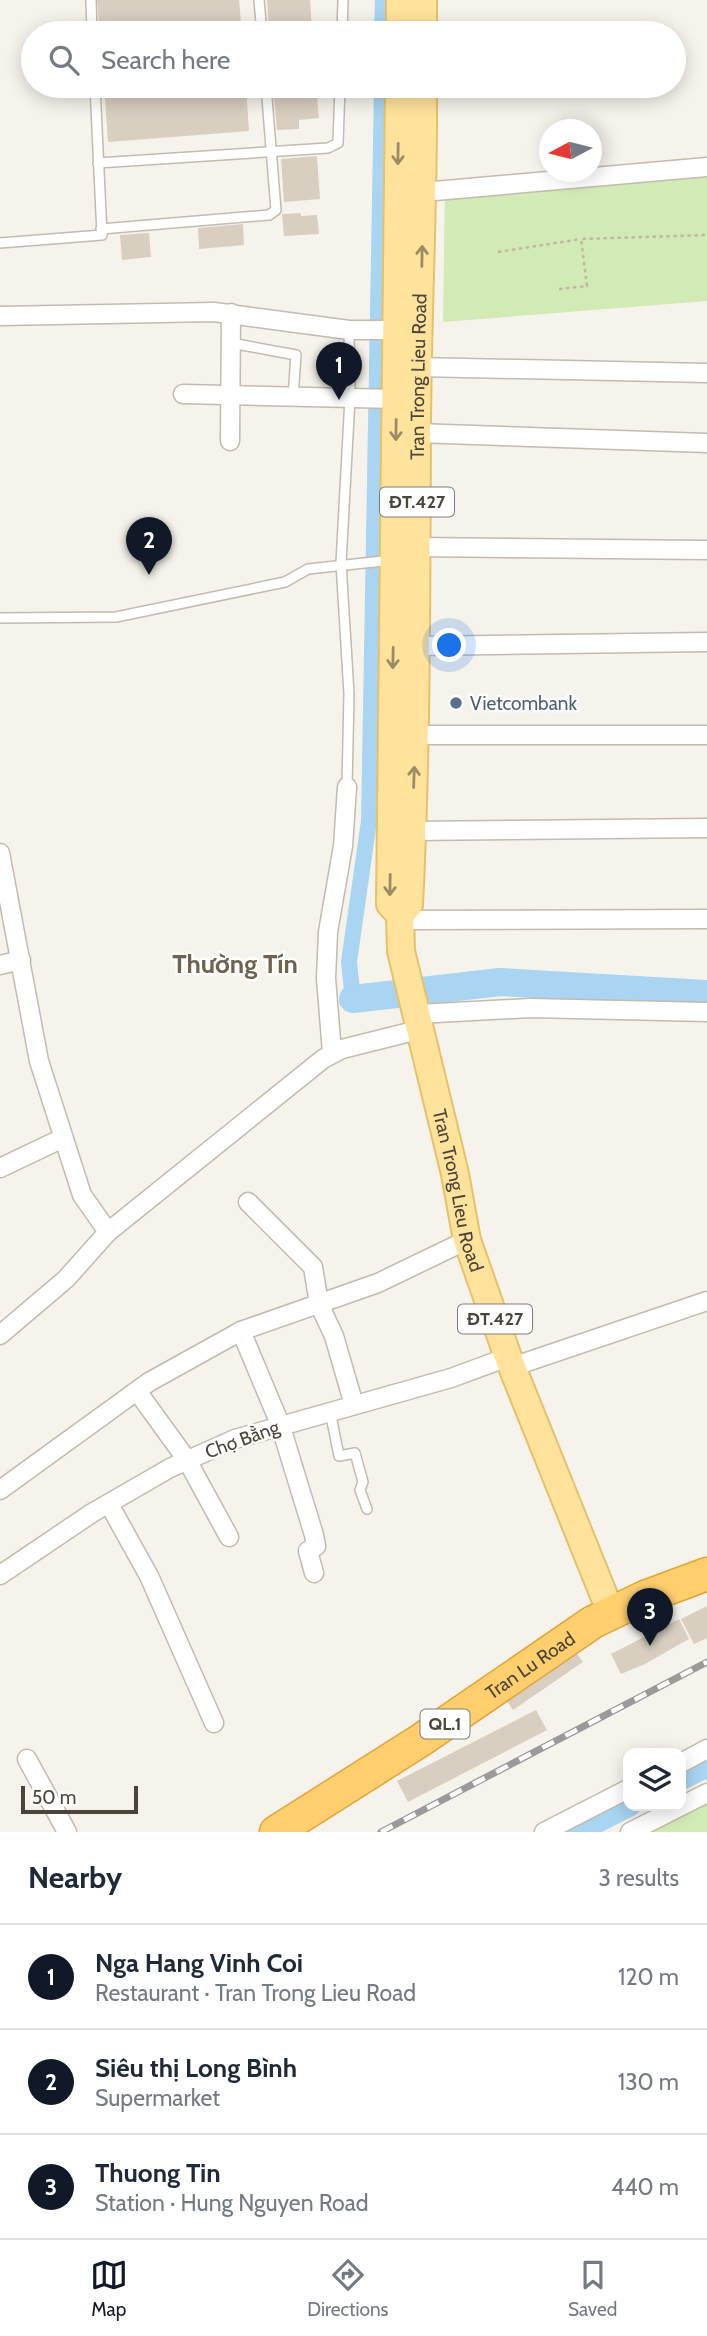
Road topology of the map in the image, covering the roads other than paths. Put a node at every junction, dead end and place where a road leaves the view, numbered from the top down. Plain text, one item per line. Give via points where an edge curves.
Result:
1 (91, 0) edge
2 (259, 0) edge
3 (343, 0) edge
4 (400, 0) edge
5 (423, 0) edge
6 (92, 21) edge
7 (261, 21) edge
8 (342, 21) edge
9 (400, 21) edge
10 (423, 21) edge
11 (95, 98) edge
12 (267, 98) edge
13 (340, 98) edge
14 (400, 98) edge
15 (422, 98) edge
16 (272, 152) junction
17 (98, 163) junction
18 (707, 167) edge
19 (411, 194) junction
20 (101, 229) junction
21 (0, 243) edge
22 (231, 313) junction
23 (0, 316) edge
24 (350, 330) junction
25 (397, 330) junction
26 (231, 343) junction
27 (418, 368) junction
28 (707, 373) edge
29 (183, 394) dead end
30 (232, 395) junction
31 (293, 397) junction
32 (350, 398) junction
33 (384, 399) junction
34 (416, 433) junction
35 (230, 441) dead end
36 (707, 443) edge
37 (707, 550) edge
38 (399, 555) junction
39 (344, 563) junction
40 (0, 618) edge
41 (707, 642) edge
42 (418, 646) junction
43 (415, 735) junction
44 (707, 735) edge
45 (347, 787) joint
46 (707, 828) edge
47 (413, 831) junction
48 (0, 853) edge
49 (400, 918) junction
50 (707, 919) edge
51 (21, 960) junction
52 (0, 965) edge
53 (707, 1012) edge
54 (420, 1021) junction
55 (332, 1053) junction
56 (62, 1138) junction
57 (0, 1168) edge
58 (248, 1202) dead end
59 (108, 1232) junction
60 (467, 1240) junction
61 (707, 1301) edge
62 (319, 1304) junction
63 (241, 1331) junction
64 (0, 1335) edge
65 (510, 1362) junction
66 (136, 1391) junction
67 (354, 1405) junction
68 (330, 1411) junction
69 (280, 1424) junction
70 (187, 1460) junction
71 (0, 1490) edge
72 (109, 1504) junction
73 (367, 1509) dead end
74 (229, 1537) dead end
75 (314, 1573) dead end
76 (707, 1574) edge
77 (0, 1575) edge
78 (611, 1613) junction
79 (214, 1723) dead end
80 (707, 1749) edge
81 (27, 1759) dead end
82 (686, 1760) edge
83 (623, 1792) edge
84 (707, 1793) edge
85 (67, 1832) edge
86 (276, 1832) edge
87 (544, 1832) edge
88 (630, 1832) edge

1 - 6 lane
2 - 7 lane
3 - 8 lane
4 - 9 main road
5 - 10 main road
11 - 17 lane
12 - 16 lane
13 - 16 lane via 338,143 328,148
14 -> 19 main road, Tran Trong Lieu Road / ĐT.427
15 - 19 main road, Tran Trong Lieu Road / ĐT.427
16 - 17 lane
16 - 20 lane via 276,210 270,215
17 - 20 lane
18 - 19 street
19 - 25 main road, Tran Trong Lieu Road / ĐT.427
27 -> 19 main road, Tran Trong Lieu Road / ĐT.427
20 - 21 lane via 102,235
22 - 23 street
22 - 24 street
22 - 26 street
24 - 25 street
24 - 32 lane
25 - 33 main road, Tran Trong Lieu Road / ĐT.427
26 - 30 street
26 - 31 lane via 296,355
27 - 28 street
27 - 34 main road, Tran Trong Lieu Road / ĐT.427
29 - 30 street
30 - 31 street
30 - 35 street
31 - 32 street
32 - 33 street
32 - 39 lane
33 -> 38 main road, Tran Trong Lieu Road / ĐT.427
34 - 36 street
34 - 38 main road, Tran Trong Lieu Road / ĐT.427
37 - 38 street
38 - 39 lane
38 - 42 main road, Tran Trong Lieu Road / ĐT.427
38 -> 49 main road, Tran Trong Lieu Road / ĐT.427 via 390,904
39 - 40 lane via 308,569 285,582 116,617
39 - 45 lane
41 - 42 street
42 - 43 main road, Tran Trong Lieu Road / ĐT.427
43 - 44 street
47 -> 43 main road, Tran Trong Lieu Road / ĐT.427
45 - 55 street via 343,846 328,932 326,978
46 - 47 street
47 - 49 main road, Tran Trong Lieu Road / ĐT.427 via 409,905
48 - 51 street
49 - 50 street
49 - 54 main road, Tran Trong Lieu Road / ĐT.427 via 401,951
51 - 52 street
51 - 56 street via 39,1061
53 - 54 street via 530,1009
54 - 55 street
54 - 60 main road, Tran Trong Lieu Road / ĐT.427
55 - 59 street
56 - 57 street
56 - 59 street via 82,1195
58 - 62 street via 313,1267
59 - 64 street via 66,1279
60 - 62 street via 378,1283
60 - 65 main road, Tran Trong Lieu Road / ĐT.427
61 - 65 street, Chợ Bằng
62 - 63 street
62 - 67 street via 334,1336
63 - 66 street
63 - 69 street
65 - 67 street, Chợ Bằng
65 - 78 main road, Tran Trong Lieu Road / ĐT.427
66 - 70 street
66 - 71 street
67 - 68 street, Chợ Bằng
68 - 69 street, Chợ Bằng
68 - 73 lane via 339,1456 355,1453
69 - 70 street, Chợ Bằng
69 - 75 street via 314,1535 316,1546 308,1550
70 - 72 street, Chợ Bằng
70 - 74 street
72 - 77 street, Chợ Bằng
72 - 79 street via 149,1576
76 - 78 highway, QL.1
78 - 86 highway, Tran Lu Road / QL.1
80 - 82 street
81 - 85 street
83 - 87 street
84 - 88 street

